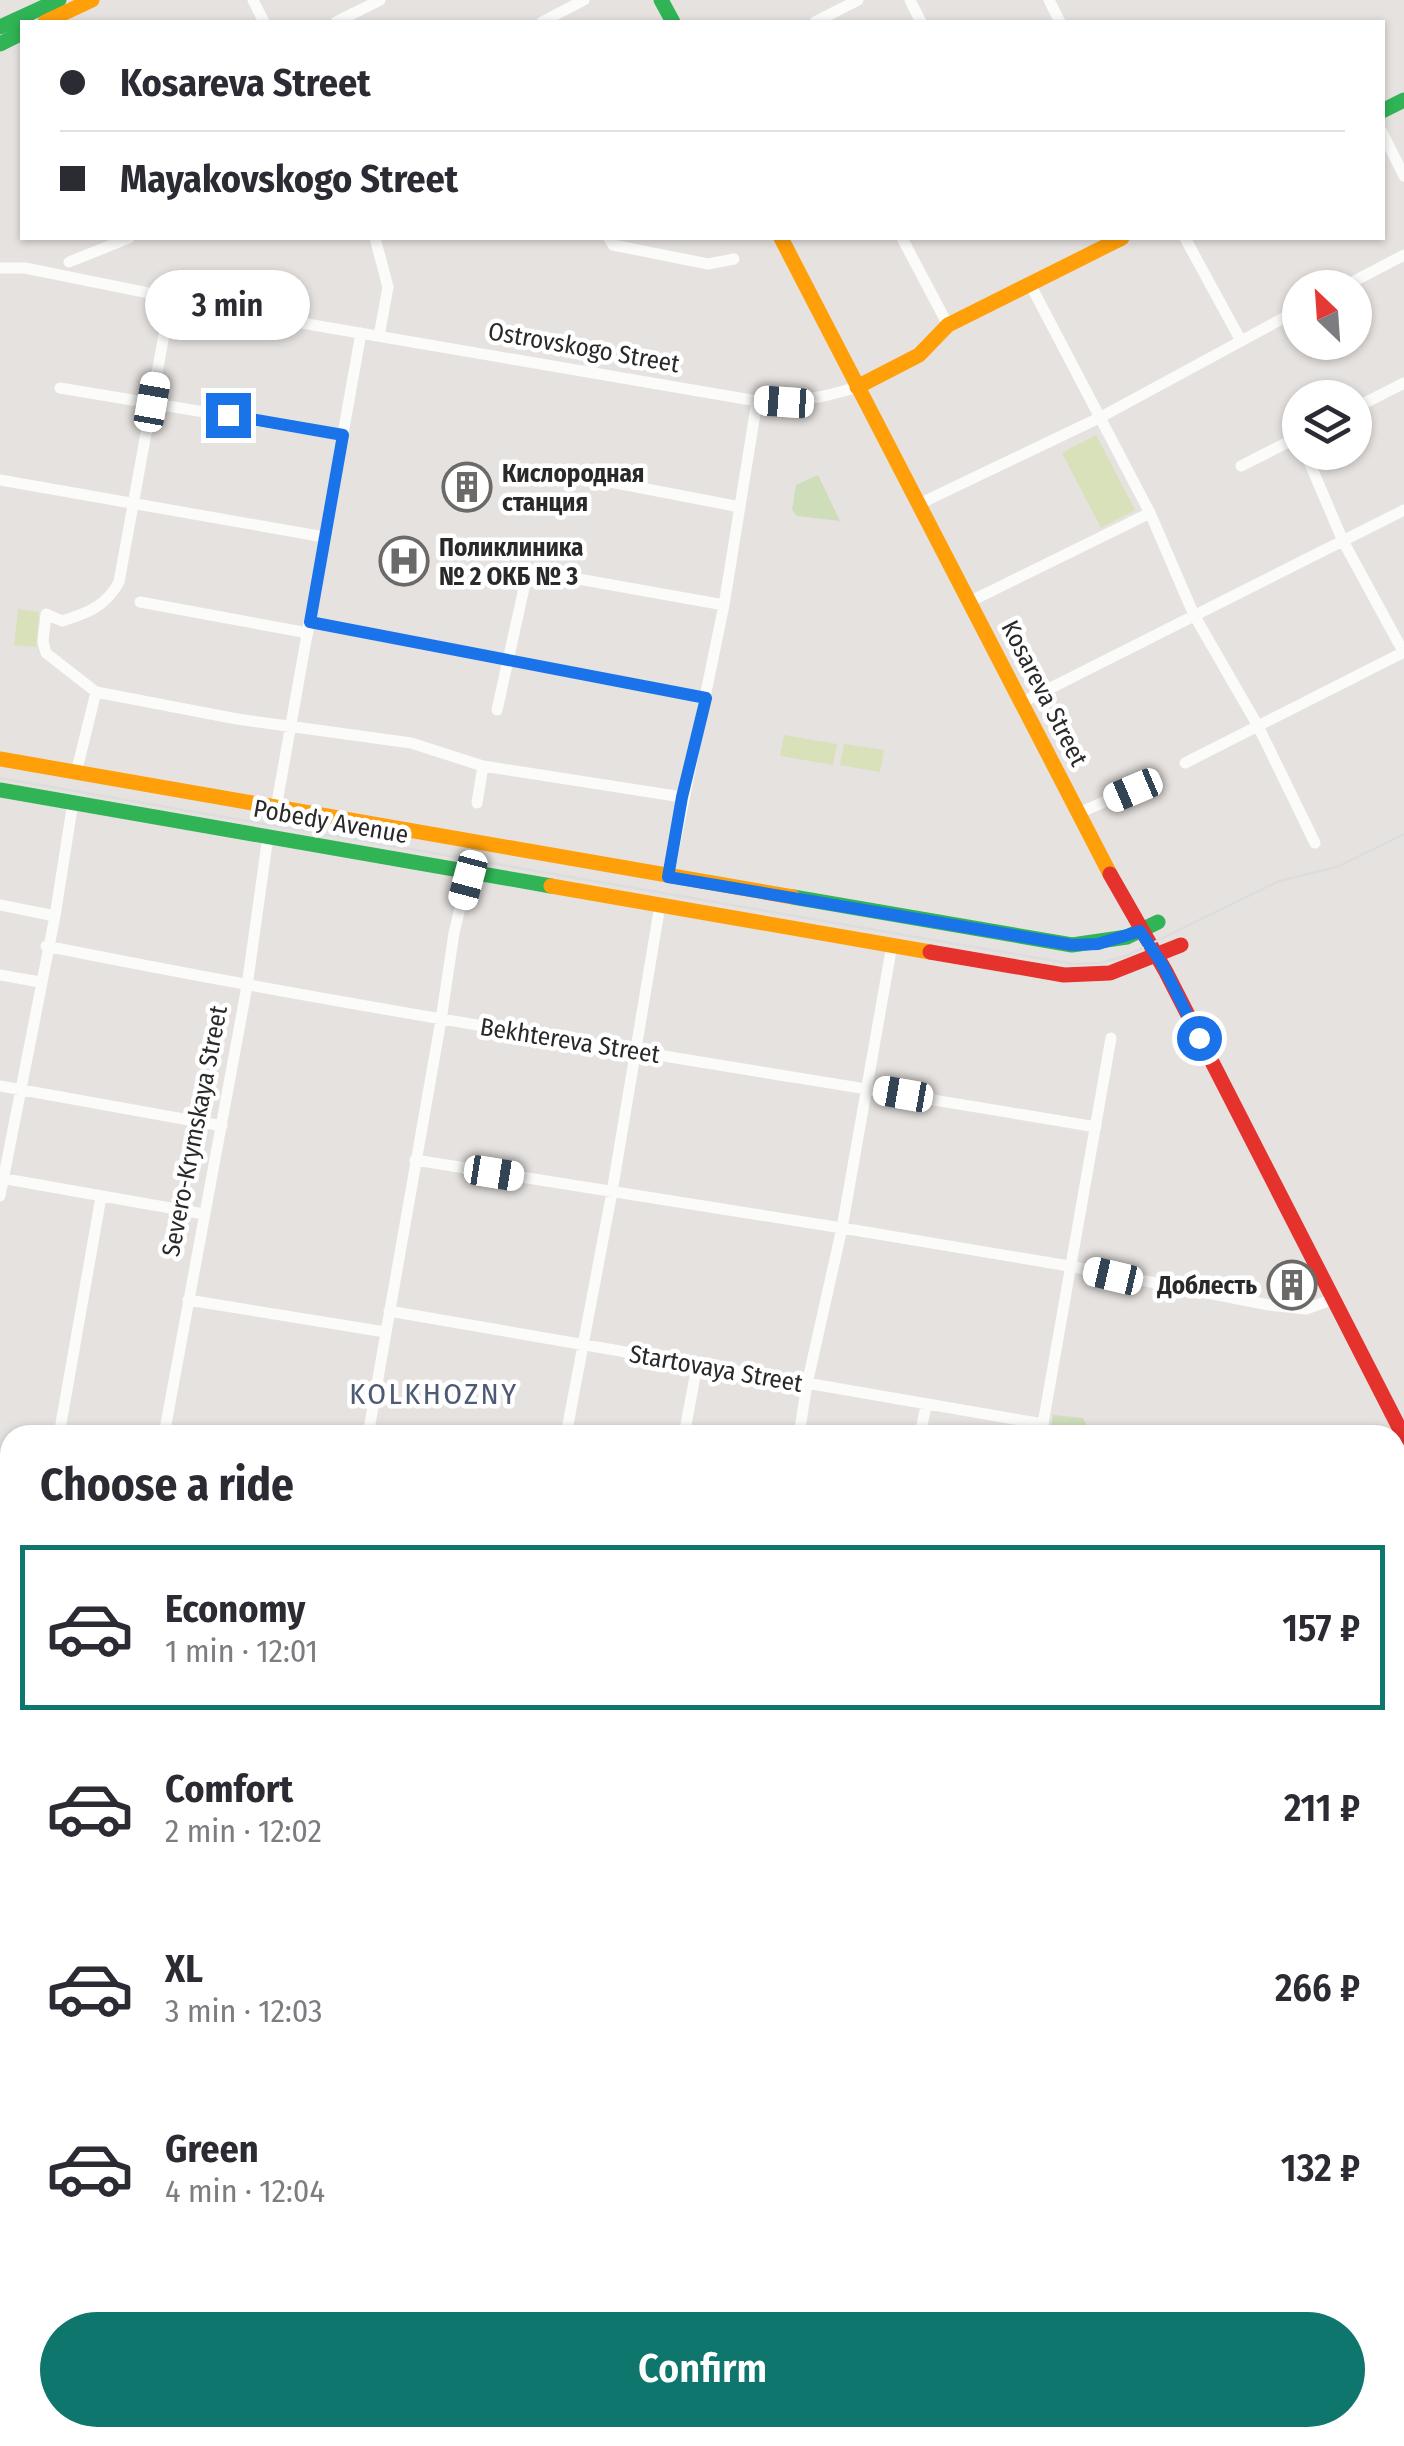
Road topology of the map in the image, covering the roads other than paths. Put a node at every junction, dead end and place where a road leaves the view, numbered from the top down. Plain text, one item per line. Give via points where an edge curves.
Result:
1 (92, 0) edge
2 (380, 0) edge
3 (584, 0) edge
4 (858, 0) edge
5 (51, 11) edge
6 (22, 20) edge
7 (340, 20) edge
8 (546, 20) edge
9 (818, 20) edge
10 (1385, 138) edge
11 (1404, 176) edge
12 (125, 240) edge
13 (382, 240) edge
14 (610, 240) edge
15 (783, 240) edge
16 (903, 240) edge
17 (1118, 240) edge
18 (1187, 240) edge
19 (1404, 256) edge
20 (734, 259) dead end
21 (69, 262) dead end
22 (0, 268) edge
23 (1372, 272) edge
24 (1030, 284) junction
25 (170, 296) junction
26 (1282, 317) edge
27 (948, 325) junction
28 (360, 333) junction
29 (379, 336) junction
30 (1240, 339) junction
31 (1404, 384) edge
32 (857, 387) junction
33 (60, 388) dead end
34 (1372, 400) edge
35 (756, 401) junction
36 (152, 402) junction
37 (1101, 416) junction
38 (343, 435) junction
39 (1282, 447) edge
40 (1241, 466) dead end
41 (548, 470) dead end
42 (1313, 470) edge
43 (0, 480) edge
44 (131, 504) junction
45 (917, 505) junction
46 (740, 507) junction
47 (1404, 510) edge
48 (1150, 513) junction
49 (324, 537) junction
50 (1343, 541) junction
51 (140, 602) dead end
52 (969, 602) junction
53 (724, 605) junction
54 (1194, 615) junction
55 (309, 628) junction
56 (1404, 653) edge
57 (508, 662) junction
58 (96, 692) junction
59 (706, 698) junction
60 (1021, 703) junction
61 (497, 710) dead end
62 (1258, 726) junction
63 (291, 727) junction
64 (0, 759) edge
65 (1184, 763) dead end
66 (483, 766) junction
67 (76, 773) junction
68 (0, 790) edge
69 (1133, 790) dead end
70 (682, 797) junction
71 (73, 802) junction
72 (477, 803) dead end
73 (276, 808) junction
74 (1079, 813) junction
75 (268, 836) junction
76 (1315, 842) dead end
77 (469, 871) junction
78 (668, 877) junction
79 (660, 905) junction
80 (0, 906) edge
81 (55, 916) junction
82 (1158, 922) dead end
83 (1140, 931) junction
84 (892, 945) junction
85 (1181, 945) dead end
86 (46, 946) junction
87 (1157, 957) junction
88 (0, 975) edge
89 (40, 982) junction
90 (247, 986) junction
91 (442, 1020) junction
92 (1111, 1038) dead end
93 (636, 1050) junction
94 (0, 1086) edge
95 (865, 1088) junction
96 (20, 1090) junction
97 (222, 1126) junction
98 (1096, 1126) junction
99 (415, 1160) junction
100 (2, 1178) edge
101 (612, 1192) junction
102 (0, 1196) edge
103 (100, 1197) junction
104 (204, 1214) junction
105 (842, 1228) junction
106 (1068, 1266) junction
107 (188, 1300) junction
108 (1334, 1300) junction
109 (389, 1311) junction
110 (385, 1332) junction
111 (583, 1345) junction
112 (697, 1366) junction
113 (807, 1384) junction
114 (926, 1406) junction
115 (61, 1425) edge
116 (166, 1425) edge
117 (370, 1425) edge
118 (568, 1425) edge
119 (686, 1425) edge
120 (801, 1425) edge
121 (922, 1425) edge
122 (1018, 1425) edge
123 (1043, 1425) edge
124 (1398, 1425) edge

1 - 5 main road
2 - 7 street
3 - 8 street
4 - 9 street
5 - 6 main road
10 - 11 street
12 - 21 street
13 - 29 street via 388,287
14 - 20 street via 708,264
15 - 32 main road, Kosareva Street
16 - 27 street
17 - 24 main road, Ostrovskogo Street
18 - 30 street
19 - 23 street
22 - 25 street, Ostrovskogo Street
24 - 27 main road, Ostrovskogo Street
24 - 37 street
25 - 28 street, Ostrovskogo Street
25 - 36 street
26 - 30 street
27 - 32 main road, Ostrovskogo Street via 914,360
28 - 29 street, Ostrovskogo Street
28 - 38 street
29 - 35 street, Ostrovskogo Street
30 - 37 street
31 - 34 street
32 - 35 street, Ostrovskogo Street via 824,398
32 - 45 main road, Kosareva Street
33 - 36 street
35 - 46 street
36 - 38 street
36 - 44 street
37 - 45 street
37 - 48 street
38 - 49 street
39 - 40 street
41 - 46 street
42 - 50 street
43 - 44 street
44 - 49 street
44 - 58 street via 119,582 109,601 62,621 46,614 46,653
45 - 52 main road, Kosareva Street
46 - 53 street
47 - 50 street
48 - 52 street
48 - 54 street
49 - 55 street
50 - 54 street
50 - 56 street
51 - 55 street
52 - 60 main road, Kosareva Street
53 - 57 street via 528,570
53 - 59 street
54 - 60 street
54 - 62 street
55 - 57 street
55 - 63 street
56 - 62 street
57 - 59 street
57 - 61 street
58 - 63 street
58 - 67 street
59 - 70 street
60 - 74 main road, Kosareva Street
62 - 65 street
62 - 76 street
63 - 66 street via 410,743
63 - 73 street
64 - 67 main road, Pobedy Avenue
66 - 70 street
66 - 72 street
67 - 73 main road, Pobedy Avenue
68 - 71 main road, Pobedy Avenue
69 - 74 street
70 - 78 street
71 - 75 main road, Pobedy Avenue
71 - 81 street
73 - 78 main road, Pobedy Avenue
74 - 83 main road, Kosareva Street
75 - 77 main road, Pobedy Avenue
75 - 90 street, Severo-Krymskaya Street
77 - 79 main road, Pobedy Avenue
77 - 91 street
78 - 83 main road, Pobedy Avenue via 1072,945
79 - 84 main road, Pobedy Avenue
79 - 93 street
80 - 81 street
81 - 86 street
82 - 83 main road, Pobedy Avenue
83 - 87 main road, Kosareva Street
84 - 87 main road, Pobedy Avenue via 1084,976
84 - 95 street
85 - 87 main road, Pobedy Avenue
86 - 89 street
86 - 90 street, Bekhtereva Street
87 - 108 main road, Kosareva Street
88 - 89 street
89 - 96 street
90 - 91 street, Bekhtereva Street
90 - 97 street, Severo-Krymskaya Street
91 - 93 street, Bekhtereva Street
91 - 99 street
92 - 98 street
93 - 95 street, Bekhtereva Street
93 - 101 street
94 - 96 street
95 - 98 street, Bekhtereva Street
95 - 105 street
96 - 97 street
96 - 100 street
97 - 104 street, Severo-Krymskaya Street
98 - 106 street
99 - 101 street
99 - 109 street
100 - 102 street
100 - 103 street
101 - 105 street
101 - 111 street
103 - 104 street
103 - 115 street
104 - 107 street, Severo-Krymskaya Street
105 - 106 street
105 - 113 street
106 - 108 street via 1306,1310
106 - 123 street
107 - 110 street
107 - 116 street, Severo-Krymskaya Street
108 - 124 main road, Kosareva Street
109 - 110 street
109 - 111 street, Startovaya Street
110 - 117 street
111 - 112 street, Startovaya Street
111 - 118 street
112 - 113 street, Startovaya Street
112 - 119 street
113 - 114 street, Startovaya Street
113 - 120 street
114 - 121 street
114 - 122 street, Startovaya Street

